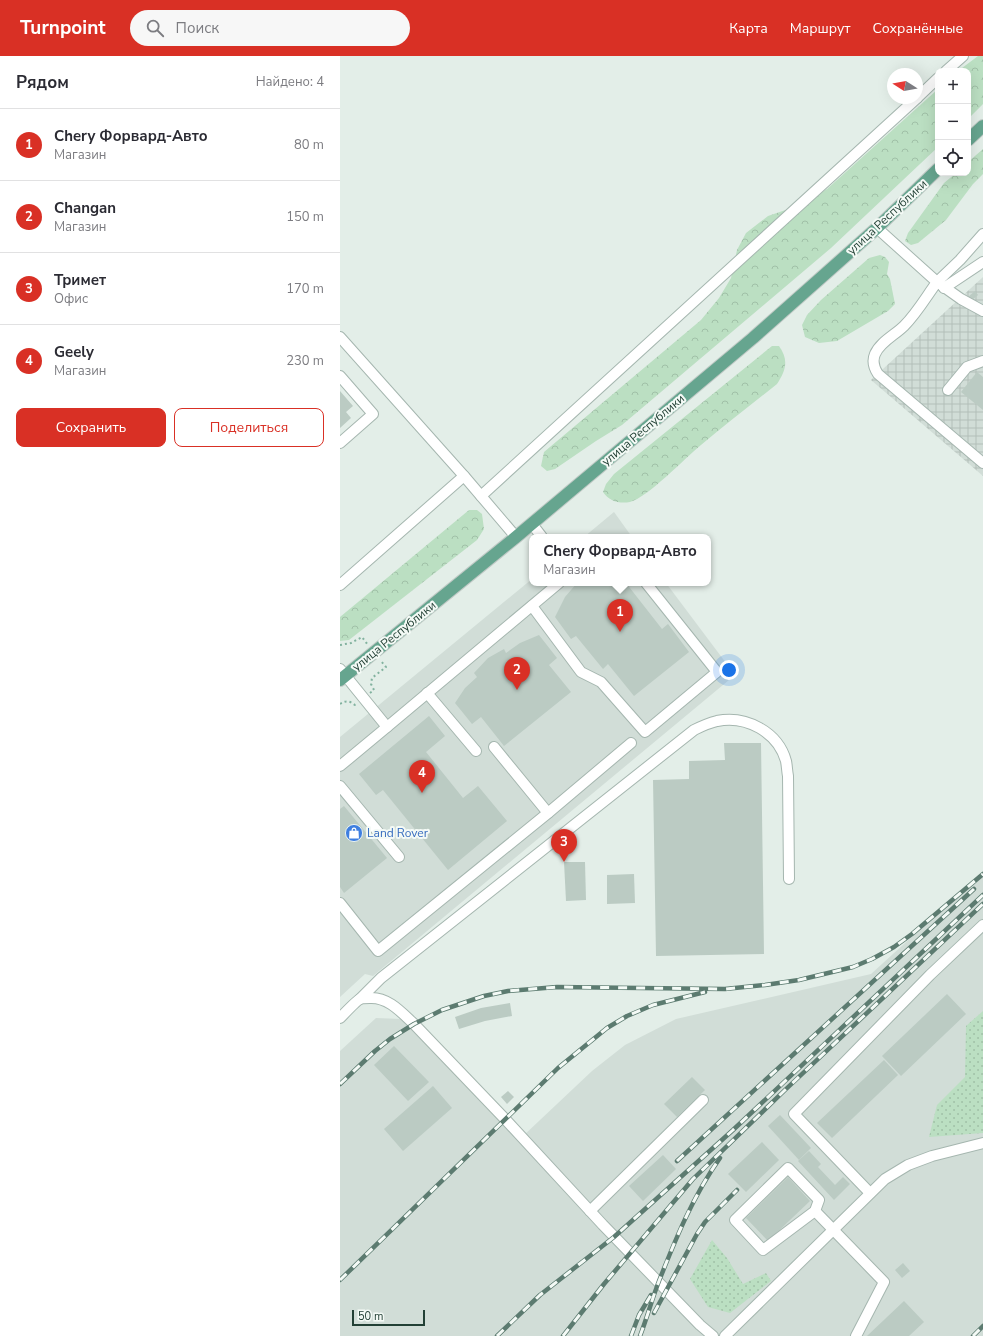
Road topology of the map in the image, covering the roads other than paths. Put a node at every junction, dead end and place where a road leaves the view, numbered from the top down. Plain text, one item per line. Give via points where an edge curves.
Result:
1 (963, 56) edge
2 (949, 68) edge
3 (935, 81) edge
4 (923, 92) edge
5 (910, 104) edge
6 (983, 126) edge
7 (971, 137) edge
8 (935, 172) edge
9 (877, 228) junction
10 (983, 234) edge
11 (983, 262) edge
12 (940, 285) junction
13 (983, 311) edge
14 (340, 337) edge
15 (983, 361) edge
16 (340, 376) edge
17 (948, 390) dead end
18 (340, 443) edge
19 (983, 463) edge
20 (464, 476) junction
21 (481, 496) junction
22 (532, 524) junction
23 (540, 534) edge
24 (516, 537) junction
25 (340, 585) edge
26 (555, 586) edge
27 (648, 586) edge
28 (532, 606) junction
29 (342, 675) edge
30 (427, 693) junction
31 (387, 727) junction
32 (631, 743) dead end
33 (494, 747) dead end
34 (476, 751) dead end
35 (340, 766) edge
36 (340, 786) edge
37 (548, 813) junction
38 (399, 857) dead end
39 (789, 879) dead end
40 (340, 903) edge
41 (983, 925) edge
42 (360, 999) junction
43 (340, 1018) edge
44 (703, 1100) dead end
45 (983, 1143) edge
46 (870, 1193) junction
47 (590, 1211) junction
48 (816, 1211) junction
49 (833, 1229) junction
50 (713, 1336) edge
51 (725, 1336) edge
52 (856, 1336) edge

1 - 2 lane
3 - 4 lane
5 - 21 lane
6 - 7 main road
8 - 9 main road, улица Республики
9 - 12 lane
9 - 22 main road, улица Республики via 753,338
10 - 12 lane
11 - 12 lane
12 - 13 lane
12 - 19 lane via 904,326 880,347 875,354 874,368
14 - 20 lane
15 - 17 lane via 967,367
16 - 18 lane via 373,414
20 - 21 lane
20 - 25 lane
21 - 24 lane
22 - 23 lane
22 - 24 main road, улица Республики
24 - 29 main road, улица Республики
26 - 28 lane
27 - 28 lane via 717,672 645,732 601,682 581,672
28 - 30 lane
29 - 31 lane
30 - 31 lane
30 - 34 lane
31 - 35 lane
32 - 37 lane
33 - 37 lane
36 - 38 lane
37 - 40 lane via 378,951
39 - 42 lane via 786,760 772,737 744,721 718,721 707,724 694,730 381,978
41 - 46 lane via 930,975 794,1114
42 - 43 lane
42 - 47 lane via 374,998 390,1003 414,1024
44 - 47 lane
45 - 46 lane via 908,1165 884,1179
46 - 49 lane
47 - 50 lane
48 - 48 lane via 819,1200 788,1168 735,1220 763,1250
48 - 49 lane
49 - 51 lane
49 - 52 lane via 884,1282

